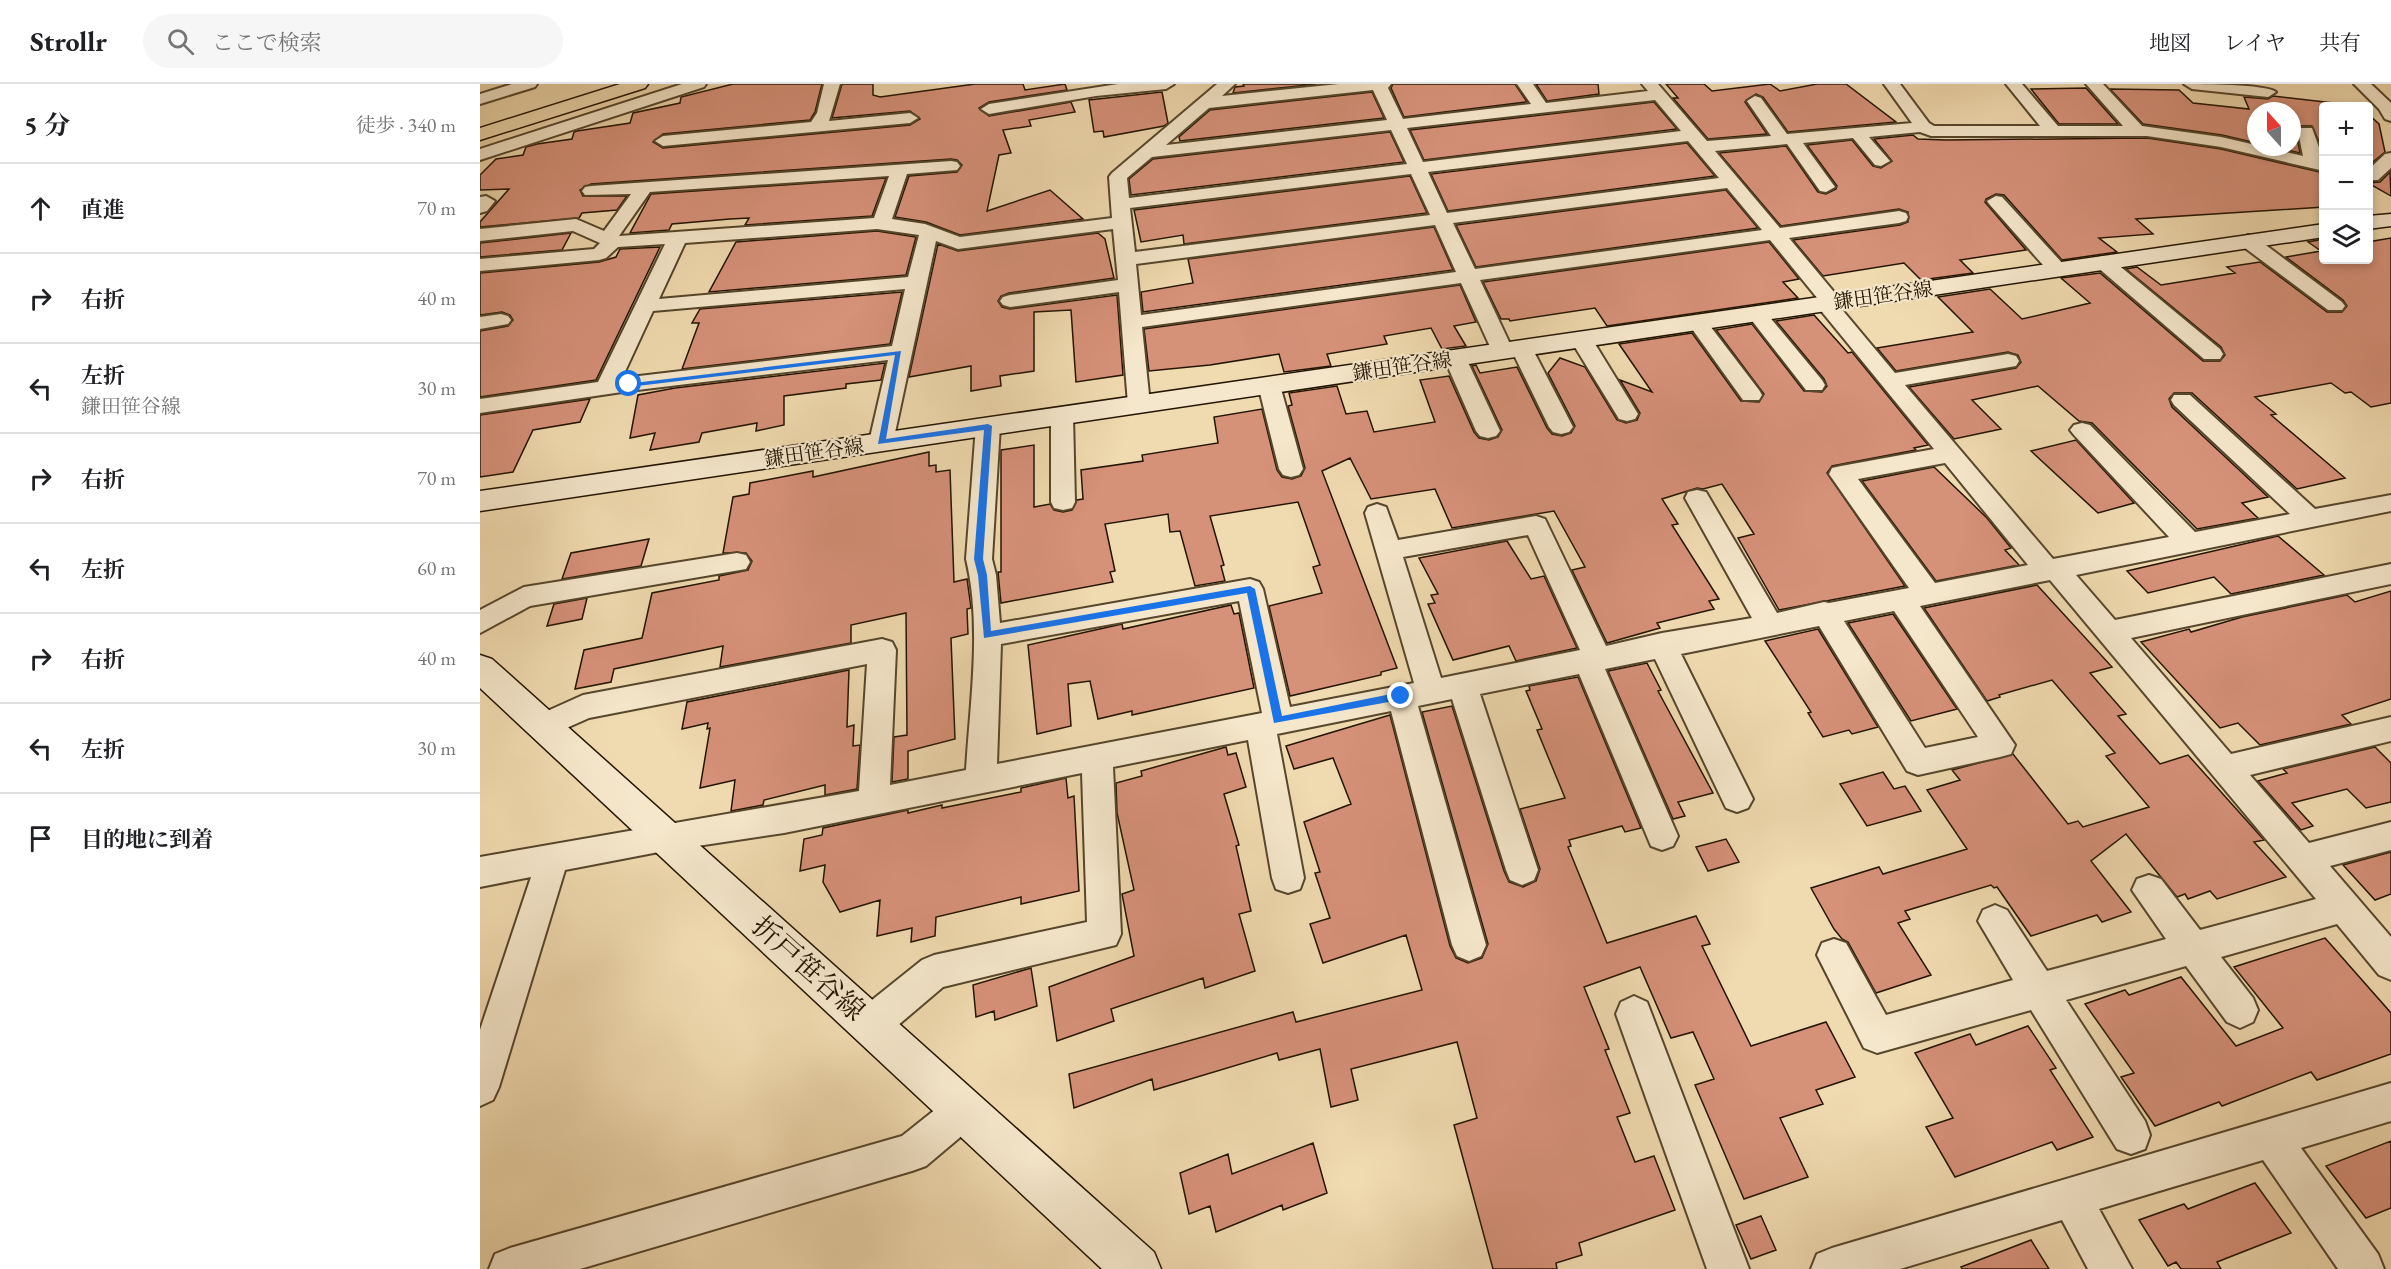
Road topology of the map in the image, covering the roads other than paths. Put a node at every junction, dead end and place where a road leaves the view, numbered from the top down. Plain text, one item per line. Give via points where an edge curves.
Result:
1 (529, 84) edge
2 (589, 84) edge
3 (639, 84) edge
4 (698, 84) edge
5 (832, 84) edge
6 (1166, 84) edge
7 (1227, 84) edge
8 (1379, 84) edge
9 (1383, 84) edge
10 (1525, 84) edge
11 (1892, 84) edge
12 (2014, 84) edge
13 (2094, 84) edge
14 (2192, 84) edge
15 (2362, 84) edge
16 (1110, 87) edge
17 (1655, 89) edge
18 (2268, 92) dead end
19 (480, 99) edge
20 (1755, 101) dead end
21 (1206, 103) junction
22 (1541, 108) junction
23 (989, 109) dead end
24 (2389, 110) edge
25 (480, 118) edge
26 (910, 118) dead end
27 (1397, 124) junction
28 (817, 127) junction
29 (1923, 127) junction
30 (2053, 131) junction
31 (2137, 131) junction
32 (2306, 132) dead end
33 (1857, 133) junction
34 (480, 134) edge
35 (1787, 140) junction
36 (663, 141) dead end
37 (1698, 141) junction
38 (1150, 152) junction
39 (480, 155) edge
40 (2391, 158) edge
41 (1881, 161) dead end
42 (2319, 165) edge
43 (951, 166) dead end
44 (900, 169) junction
45 (1418, 169) junction
46 (2373, 173) edge
47 (2373, 176) edge
48 (2391, 179) edge
49 (1732, 182) junction
50 (645, 187) junction
51 (1826, 187) dead end
52 (591, 191) dead end
53 (1996, 201) dead end
54 (1122, 213) junction
55 (1899, 217) dead end
56 (1442, 220) junction
57 (2391, 220) edge
58 (2373, 222) edge
59 (881, 224) junction
60 (2319, 231) edge
61 (930, 232) junction
62 (1775, 234) junction
63 (480, 235) edge
64 (678, 237) junction
65 (610, 240) junction
66 (2247, 241) junction
67 (1126, 259) junction
68 (2103, 262) junction
69 (480, 265) edge
70 (2057, 269) junction
71 (1468, 275) junction
72 (915, 282) junction
73 (1129, 285) junction
74 (1010, 301) dead end
75 (1829, 303) junction
76 (645, 306) junction
77 (2335, 306) dead end
78 (1756, 313) junction
79 (501, 320) dead end
80 (1132, 322) junction
81 (1697, 322) junction
82 (480, 323) edge
83 (1581, 339) junction
84 (1512, 349) junction
85 (899, 352) junction
86 (2212, 354) dead end
87 (1455, 358) junction
88 (2008, 361) dead end
89 (1890, 381) junction
90 (1269, 385) junction
91 (1814, 385) dead end
92 (606, 388) junction
93 (1751, 395) dead end
94 (2182, 400) dead end
95 (1139, 404) junction
96 (480, 406) edge
97 (1627, 414) dead end
98 (1062, 416) junction
99 (988, 426) junction
100 (1560, 427) dead end
101 (2082, 430) dead end
102 (1488, 431) dead end
103 (881, 442) junction
104 (1951, 454) junction
105 (1291, 469) dead end
106 (1697, 498) dead end
107 (480, 501) edge
108 (1064, 502) dead end
109 (2391, 502) edge
110 (1377, 513) dead end
111 (2309, 518) junction
112 (2189, 542) junction
113 (1388, 551) junction
114 (737, 562) dead end
115 (2051, 568) junction
116 (2391, 574) edge
117 (1913, 595) junction
118 (1824, 612) junction
119 (480, 623) edge
120 (1769, 624) junction
121 (2109, 632) junction
122 (987, 636) junction
123 (1662, 644) junction
124 (1592, 658) junction
125 (485, 679) edge
126 (1462, 684) junction
127 (1416, 693) junction
128 (1269, 722) junction
129 (544, 726) junction
130 (2391, 729) edge
131 (1097, 756) junction
132 (2225, 768) junction
133 (981, 780) junction
134 (1737, 799) dead end
135 (874, 801) junction
136 (1662, 836) dead end
137 (2391, 836) edge
138 (664, 837) junction
139 (553, 858) junction
140 (2303, 859) junction
141 (1522, 870) dead end
142 (480, 872) edge
143 (1288, 878) dead end
144 (2150, 890) dead end
145 (2343, 907) junction
146 (1995, 921) dead end
147 (1469, 945) dead end
148 (2193, 948) junction
149 (1834, 955) dead end
150 (2391, 963) edge
151 (2039, 990) junction
152 (2240, 1010) dead end
153 (1634, 1014) dead end
154 (870, 1024) junction
155 (480, 1087) edge
156 (2391, 1102) edge
157 (964, 1110) junction
158 (2131, 1135) dead end
159 (2271, 1138) junction
160 (2071, 1198) junction
161 (510, 1269) edge
162 (1137, 1269) edge
163 (1728, 1269) edge
164 (1832, 1269) edge
165 (2111, 1269) edge
166 (2362, 1269) edge

1 - 19 street
2 - 25 highway
3 - 34 highway
4 - 39 street
5 - 28 street
6 - 16 street
7 - 21 street
8 - 9 street
8 - 21 street
8 - 27 street
10 - 22 street
11 - 29 street
12 - 30 street
13 - 31 street
14 - 18 street
15 - 24 street
16 - 23 street
17 - 22 street
17 - 37 street
20 - 35 street
21 - 38 street
22 - 27 street
26 - 28 street
27 - 38 street
27 - 45 street
28 - 36 street
29 - 30 street via 1951,132
29 - 33 street
30 - 31 street
31 - 42 street via 2221,142
32 - 42 street
33 - 35 street
33 - 41 street
35 - 37 street
35 - 51 street
37 - 45 street
37 - 49 street
38 - 54 street via 1118,177
40 - 46 street
43 - 44 street
44 - 50 street
44 - 59 street
45 - 54 street
45 - 56 street
47 - 48 street
49 - 56 street
49 - 62 street
50 - 52 street
50 - 65 street
53 - 70 street
54 - 61 street via 958,243
54 - 67 street
55 - 62 street
56 - 67 street
56 - 71 street
57 - 58 street
59 - 61 street
59 - 64 street
60 - 66 street, 鎌田笹谷線
61 - 72 street
62 - 71 street
62 - 75 street
63 - 65 street via 576,225
64 - 65 street
64 - 76 street
65 - 69 street via 599,254
66 - 68 street, 鎌田笹谷線
66 - 77 street
67 - 73 street
68 - 70 street, 鎌田笹谷線
68 - 86 street
70 - 75 street, 鎌田笹谷線
71 - 80 street
71 - 84 street
72 - 76 street
72 - 85 street
73 - 74 street
73 - 80 street
75 - 78 street, 鎌田笹谷線
75 - 89 street
76 - 92 street
78 - 81 street, 鎌田笹谷線
78 - 91 street
79 - 82 street
80 - 95 street
81 - 83 street, 鎌田笹谷線
81 - 93 street
83 - 84 street, 鎌田笹谷線
83 - 97 street
84 - 87 street, 鎌田笹谷線
84 - 100 street
85 - 92 street
85 - 103 street
87 - 90 street, 鎌田笹谷線
87 - 102 street
88 - 89 street
89 - 104 street
90 - 95 street, 鎌田笹谷線
90 - 105 street
92 - 96 street
94 - 111 street
95 - 98 street, 鎌田笹谷線
98 - 99 street, 鎌田笹谷線
98 - 108 street
99 - 103 street, 鎌田笹谷線
99 - 122 street via 979,559
101 - 112 street
103 - 107 street, 鎌田笹谷線
104 - 115 street
104 - 117 street via 1841,474
106 - 120 street
109 - 111 street
110 - 113 street
111 - 112 street
112 - 115 street
113 - 124 street via 1536,525
113 - 127 street
114 - 119 street via 524,597
115 - 117 street
115 - 121 street
116 - 121 street
117 - 118 street
117 - 118 street via 2001,745 1918,762
118 - 120 street
120 - 123 street
121 - 132 street
122 - 128 street via 1250,589
122 - 133 street
123 - 124 street
123 - 134 street
124 - 126 street
124 - 136 street
125 - 129 street, 折戸笹谷線
126 - 127 street
126 - 141 street
127 - 128 street
127 - 147 street
128 - 131 street
128 - 143 street
129 - 135 street via 583,707 882,650
129 - 138 street, 折戸笹谷線
130 - 132 street
131 - 133 street
131 - 154 street via 1104,934 934,972
132 - 140 street
133 - 135 street
135 - 138 street
137 - 140 street
138 - 139 street
138 - 154 street, 折戸笹谷線
139 - 142 street
139 - 155 street
140 - 145 street
144 - 148 street
145 - 148 street
145 - 150 street
146 - 151 street
148 - 151 street
148 - 152 street
149 - 151 street via 1877,1035
151 - 158 street
153 - 163 street
154 - 157 street, 折戸笹谷線
156 - 159 street
157 - 161 street via 912,1152
157 - 162 street, 折戸笹谷線
159 - 160 street
159 - 166 street
160 - 164 street
160 - 165 street

